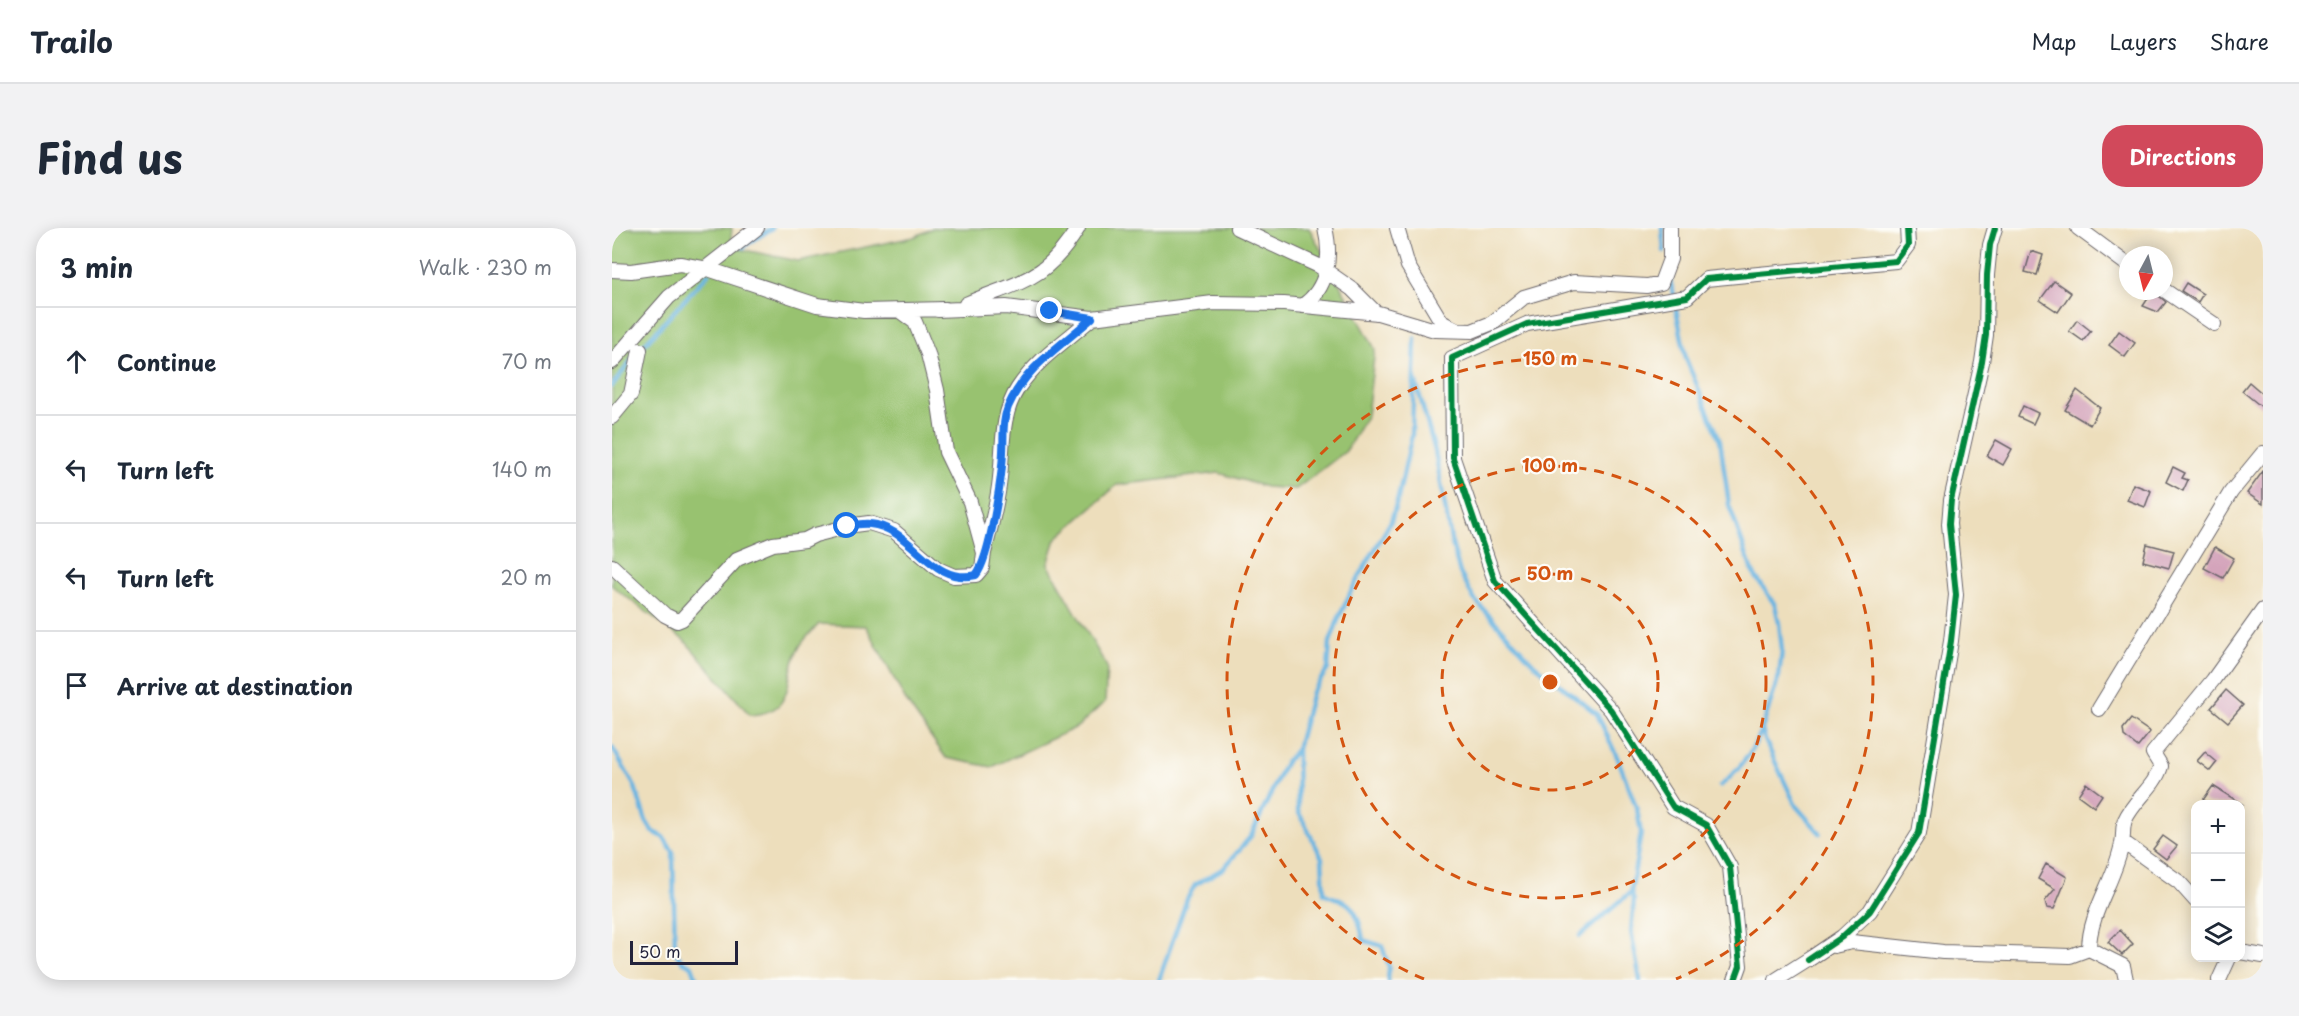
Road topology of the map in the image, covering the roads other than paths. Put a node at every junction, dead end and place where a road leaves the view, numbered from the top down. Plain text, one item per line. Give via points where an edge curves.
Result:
1 (757, 228) edge
2 (1078, 228) edge
3 (1238, 228) edge
4 (1325, 228) edge
5 (1397, 228) edge
6 (1670, 228) edge
7 (1907, 228) edge
8 (1995, 228) edge
9 (2078, 228) edge
10 (2119, 258) edge
11 (708, 269) junction
12 (612, 270) edge
13 (1326, 270) junction
14 (2173, 296) edge
15 (1302, 306) junction
16 (900, 310) junction
17 (938, 310) junction
18 (1376, 313) junction
19 (1092, 318) junction
20 (2214, 324) dead end
21 (1459, 331) junction
22 (640, 350) dead end
23 (612, 362) edge
24 (612, 417) edge
25 (2263, 453) edge
26 (984, 553) junction
27 (612, 566) edge
28 (2263, 610) edge
29 (2099, 709) dead end
30 (2123, 842) junction
31 (2191, 895) edge
32 (2090, 950) junction
33 (2245, 953) edge
34 (2263, 956) edge
35 (1808, 960) junction
36 (2227, 962) edge
37 (1736, 980) edge
38 (1776, 980) edge
39 (2126, 980) edge
40 (2219, 980) edge

1 - 11 street
2 - 17 street via 1063,252 1038,274 966,304
3 - 13 street
4 - 13 street via 1329,246
5 - 21 street via 1408,266 1438,316
6 - 21 street via 1670,259 1661,283 1647,286 1574,282 1524,297 1492,323 1472,331
7 - 37 street via 1908,245 1896,261 1706,279 1687,297 1527,324 1452,358 1453,458 1495,581 1611,710 1673,807 1706,825 1730,867 1740,966
8 - 35 street via 1987,273 1982,362 1951,500 1949,524 1956,595 1919,833 1870,911 1842,937
9 - 10 street
11 - 12 street via 680,264
11 - 16 street via 817,305 864,311
11 - 23 street via 669,297
13 - 15 street via 1322,287
13 - 18 street
14 - 20 street
15 - 18 street
15 - 19 street via 1213,303
16 - 17 street
16 - 26 street via 915,322 928,354 946,452 970,502
17 - 19 street via 1015,308
18 - 21 street via 1435,330
19 - 26 street via 1046,355 1009,405 1004,418 999,487
22 - 24 street via 631,393
25 - 29 street via 2231,492
26 - 27 street via 982,568 976,575 954,576 938,569 894,531 869,523 840,528 805,540 773,544 737,559 677,621 665,615
28 - 30 street via 2213,680 2153,753 2161,766 2158,775 2124,822
30 - 31 street via 2179,882
30 - 32 street via 2093,926
32 - 35 street via 2070,956 1933,951 1852,942
32 - 39 street via 2123,966
33 - 34 street
35 - 38 street
36 - 40 street

